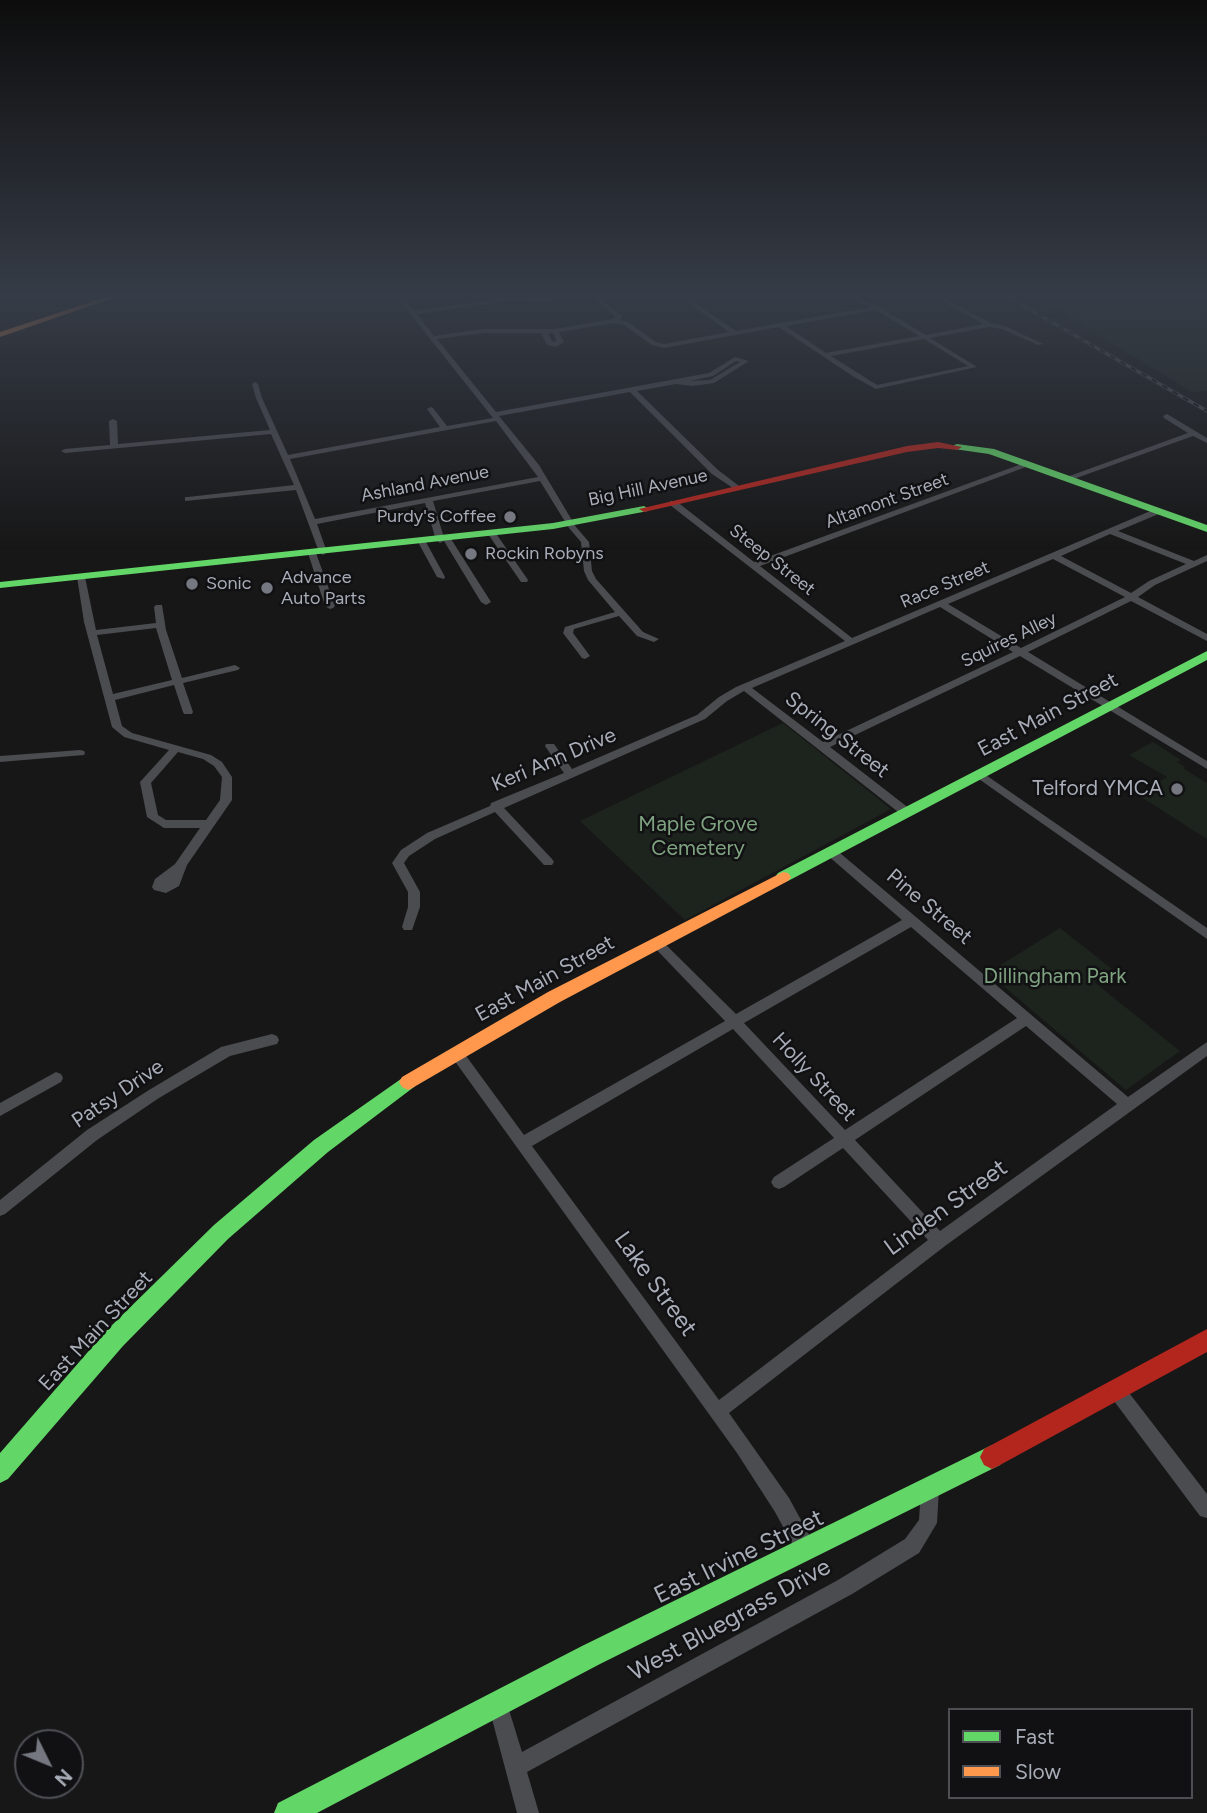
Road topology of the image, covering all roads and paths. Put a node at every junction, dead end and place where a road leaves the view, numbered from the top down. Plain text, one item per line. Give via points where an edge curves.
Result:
1 (466, 381) edge
2 (683, 381) edge
3 (714, 381) edge
4 (864, 381) edge
5 (907, 381) edge
6 (676, 382) junction
7 (256, 384) dead end
8 (632, 390) junction
9 (431, 409) dead end
10 (1167, 416) dead end
11 (495, 417) junction
12 (113, 421) dead end
13 (444, 429) junction
14 (273, 432) junction
15 (1194, 433) junction
16 (1207, 441) edge
17 (114, 446) junction
18 (65, 451) dead end
19 (284, 458) junction
20 (1030, 464) junction
21 (543, 478) junction
22 (1068, 478) junction
23 (298, 486) junction
24 (736, 488) junction
25 (188, 499) dead end
26 (428, 499) junction
27 (673, 503) junction
28 (1158, 511) junction
29 (313, 522) junction
30 (572, 523) junction
31 (1207, 529) edge
32 (1112, 532) junction
33 (492, 534) junction
34 (443, 539) junction
35 (422, 542) junction
36 (318, 552) junction
37 (1055, 556) junction
38 (1207, 558) edge
39 (1194, 564) junction
40 (754, 565) junction
41 (81, 577) junction
42 (441, 577) dead end
43 (524, 580) dead end
44 (0, 585) edge
45 (1132, 597) junction
46 (486, 603) dead end
47 (942, 604) junction
48 (330, 606) dead end
49 (159, 607) dead end
50 (621, 613) junction
51 (160, 625) junction
52 (92, 633) junction
53 (1207, 638) edge
54 (654, 639) dead end
55 (852, 642) junction
56 (1017, 652) junction
57 (1207, 655) edge
58 (585, 656) dead end
59 (235, 668) dead end
60 (178, 682) junction
61 (745, 687) junction
62 (109, 698) junction
63 (1108, 706) junction
64 (188, 712) dead end
65 (550, 746) dead end
66 (822, 747) junction
67 (176, 748) junction
68 (1205, 751) dead end
69 (80, 753) dead end
70 (1193, 757) junction
71 (0, 759) edge
72 (1207, 766) edge
73 (570, 774) junction
74 (980, 775) junction
75 (495, 806) junction
76 (906, 812) junction
77 (210, 824) junction
78 (830, 852) junction
79 (548, 862) dead end
80 (179, 867) dead end
81 (912, 920) junction
82 (408, 928) dead end
83 (1207, 934) edge
84 (657, 943) junction
85 (1028, 1018) junction
86 (735, 1022) junction
87 (272, 1040) dead end
88 (1207, 1048) edge
89 (456, 1053) junction
90 (56, 1078) dead end
91 (1127, 1104) junction
92 (0, 1110) edge
93 (843, 1139) junction
94 (522, 1144) junction
95 (779, 1182) dead end
96 (0, 1209) edge
97 (939, 1241) junction
98 (1207, 1340) edge
99 (1117, 1391) junction
100 (717, 1412) junction
101 (0, 1471) edge
102 (930, 1489) junction
103 (1207, 1509) edge
104 (806, 1549) junction
105 (498, 1704) junction
106 (515, 1767) junction
107 (288, 1813) edge
108 (528, 1813) edge

1 - 11 street
2 - 6 street
3 - 6 street
4 - 5 street via 876,387
6 - 8 street
7 - 14 street
8 - 11 street
8 - 24 street
9 - 13 street
10 - 15 street
11 - 13 street
11 - 21 street
12 - 17 street
13 - 19 street
14 - 17 street
14 - 19 street
15 - 16 street
15 - 22 street
17 - 18 street
19 - 23 street
20 - 22 main road, Big Hill Avenue
20 - 24 main road, Big Hill Avenue via 980,449 938,445
20 - 40 street, Altamont Street
21 - 26 street, Ashland Avenue
21 - 30 street
22 - 28 main road, Big Hill Avenue
23 - 25 street
23 - 29 street
24 - 27 main road, Big Hill Avenue
26 - 29 street, Ashland Avenue
26 - 34 street
27 - 30 main road, Big Hill Avenue
27 - 40 street, Steep Street
28 - 31 main road, Big Hill Avenue
28 - 32 street, Race Street
29 - 36 street
30 - 33 main road, Big Hill Avenue
30 - 50 street via 587,545 589,574
32 - 37 street, Race Street
32 - 39 street
33 - 34 main road, Big Hill Avenue
33 - 43 street
34 - 35 main road, Big Hill Avenue
34 - 46 street
35 - 36 main road, Big Hill Avenue
35 - 42 street
36 - 41 main road, Big Hill Avenue
36 - 48 street
37 - 45 street
37 - 47 street, Race Street
38 - 39 street, Squires Alley
39 - 45 street, Squires Alley
40 - 55 street, Steep Street
41 - 44 main road, Big Hill Avenue
41 - 52 street
45 - 53 street
45 - 56 street, Squires Alley
47 - 55 street, Race Street
47 - 56 street
49 - 51 street
50 - 54 street via 645,638
50 - 58 street via 569,627 568,633
51 - 52 street
51 - 60 street
52 - 62 street
55 - 61 street, Race Street
56 - 63 street
56 - 66 street, Squires Alley
57 - 63 main road, East Main Street
59 - 60 street
60 - 62 street
60 - 64 street
61 - 66 street, Spring Street
61 - 73 street, Keri Ann Drive via 701,717
62 - 67 street via 121,732
63 - 70 street
63 - 74 main road, East Main Street
65 - 73 street
66 - 76 street, Spring Street
67 - 77 street via 213,760 227,777 226,800
67 - 77 street via 145,782 153,817 164,824
68 - 70 street
69 - 71 street
70 - 72 street
73 - 75 street, Keri Ann Drive
74 - 76 main road, East Main Street
74 - 83 street
75 - 79 street
75 - 82 street, Keri Ann Drive via 441,830 405,853 398,863 415,899
76 - 78 main road, East Main Street
77 - 80 street
78 - 81 street, Pine Street
78 - 84 main road, East Main Street
81 - 85 street, Pine Street
81 - 86 street
84 - 86 street, Holly Street
84 - 89 main road, East Main Street
85 - 91 street, Pine Street
85 - 93 street
86 - 93 street, Holly Street
86 - 94 street
87 - 96 street, Patsy Drive via 226,1051 154,1094 92,1135
88 - 91 street, Linden Street
89 - 94 street, Lake Street
89 - 101 main road, East Main Street via 360,1116 230,1224 115,1339
90 - 92 street
91 - 97 street, Linden Street
93 - 95 street
93 - 97 street, Holly Street
94 - 100 street, Lake Street
97 - 100 street, Linden Street
98 - 99 main road, East Irvine Street
99 - 102 main road, East Irvine Street
99 - 103 street
100 - 104 street, Lake Street via 782,1505
102 - 104 main road, East Irvine Street
102 - 106 street, West Bluegrass Drive via 928,1523 904,1552
104 - 105 main road, East Irvine Street
105 - 106 street
105 - 107 main road, East Irvine Street
106 - 108 street

